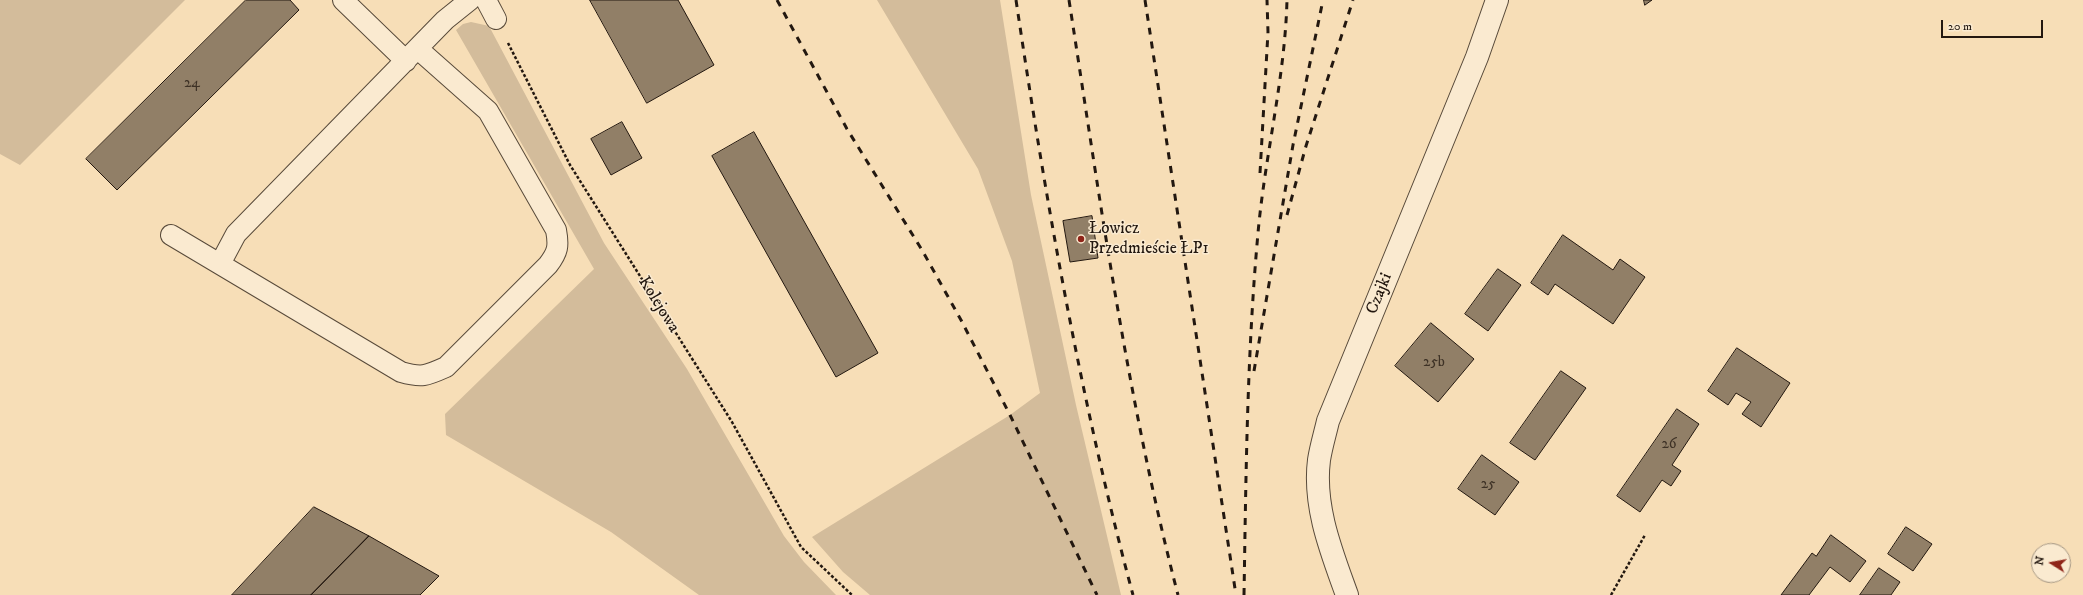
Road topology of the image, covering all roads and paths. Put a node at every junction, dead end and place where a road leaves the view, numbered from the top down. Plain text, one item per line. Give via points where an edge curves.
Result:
1 (343, 0) edge
2 (470, 0) edge
3 (486, 0) edge
4 (1497, 0) edge
5 (496, 19) joint
6 (412, 55) junction
7 (171, 235) dead end
8 (220, 264) junction
9 (1645, 535) dead end
10 (852, 595) edge
11 (1347, 595) edge
12 (1611, 595) edge

1 - 6 lane
2 - 6 lane via 445,20
3 - 5 lane
4 - 11 street, Czajki via 1477,57 1328,422 1319,461 1320,503 1329,544
5 - 10 path, Kolejowa via 570,165 732,422 800,547
6 - 8 lane via 236,234
6 - 8 lane via 488,111 556,230 559,244 555,256 548,265 446,367 431,374 417,376 401,372
7 - 8 lane
9 - 12 path

